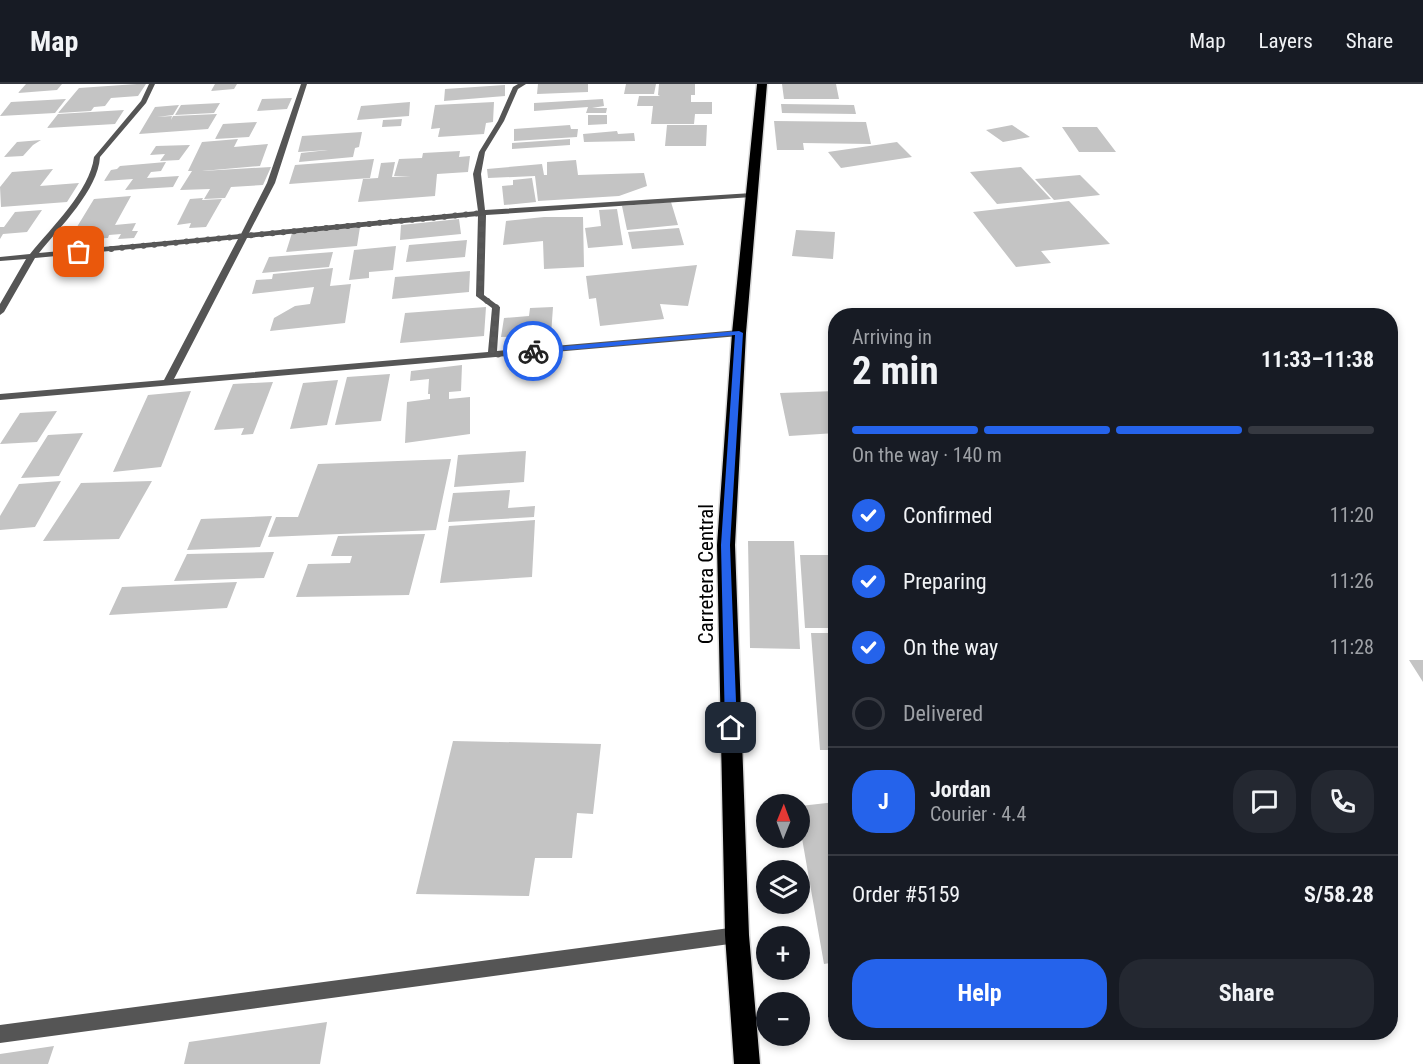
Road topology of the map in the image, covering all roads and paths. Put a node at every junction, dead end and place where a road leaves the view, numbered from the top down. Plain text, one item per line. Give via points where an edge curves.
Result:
1 (153, 84) edge
2 (304, 84) edge
3 (523, 84) edge
4 (762, 84) edge
5 (752, 195) junction
6 (482, 213) junction
7 (243, 236) junction
8 (32, 256) junction
9 (0, 259) edge
10 (0, 312) edge
11 (739, 333) junction
12 (492, 355) junction
13 (168, 382) junction
14 (0, 397) edge
15 (737, 935) junction
16 (0, 1034) edge
17 (747, 1064) edge

1 - 8 street via 144,102 97,157 96,169 78,200
2 - 7 street via 272,183
3 - 6 street via 515,88 482,152 477,174
4 - 5 highway, Carretera Central
5 - 6 street
5 - 11 highway, Carretera Central
6 - 7 street
6 - 12 street via 480,296 496,307
7 - 8 street
7 - 13 street
8 - 9 street
8 - 10 street
11 - 12 street
11 - 15 highway, Carretera Central via 726,545
12 - 13 street
13 - 14 street
15 - 16 street
15 - 17 highway, Carretera Central

